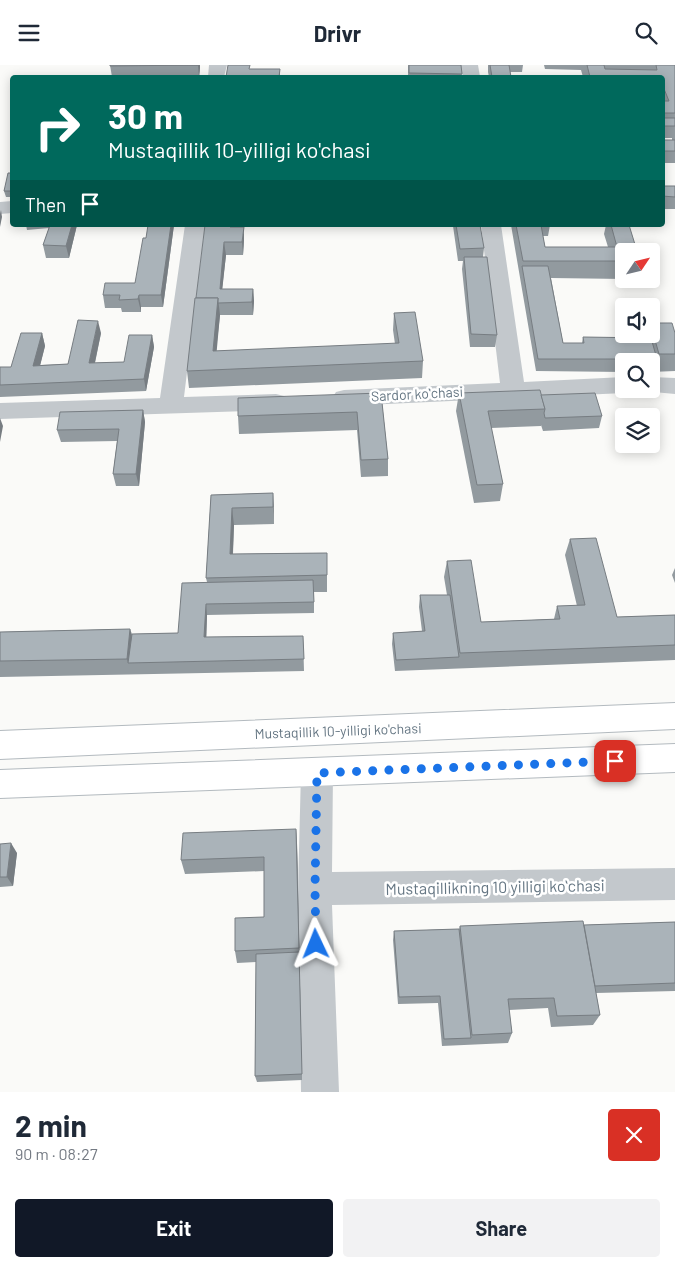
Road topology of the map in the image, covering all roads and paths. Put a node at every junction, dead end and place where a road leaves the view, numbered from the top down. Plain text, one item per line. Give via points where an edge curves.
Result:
1 (195, 227) edge
2 (491, 227) edge
3 (615, 385) edge
4 (660, 385) edge
5 (675, 385) edge
6 (513, 389) junction
7 (326, 399) edge
8 (296, 401) edge
9 (171, 406) junction
10 (0, 411) edge
11 (675, 717) edge
12 (0, 745) edge
13 (675, 759) edge
14 (317, 773) junction
15 (0, 784) edge
16 (675, 885) edge
17 (315, 889) junction
18 (320, 1092) edge

1 - 9 street
2 - 6 street
3 - 6 street, Sardor koʻchasi
4 - 5 street
6 - 7 street, Sardor koʻchasi
8 - 9 street
9 - 10 street
11 - 12 main road, Mustaqillik 10-yilligi ko'chasi
13 - 14 main road
14 - 15 main road
14 - 17 street
16 - 17 street, Mustaqillikning 10 yilligi koʻchasi
17 - 18 street

